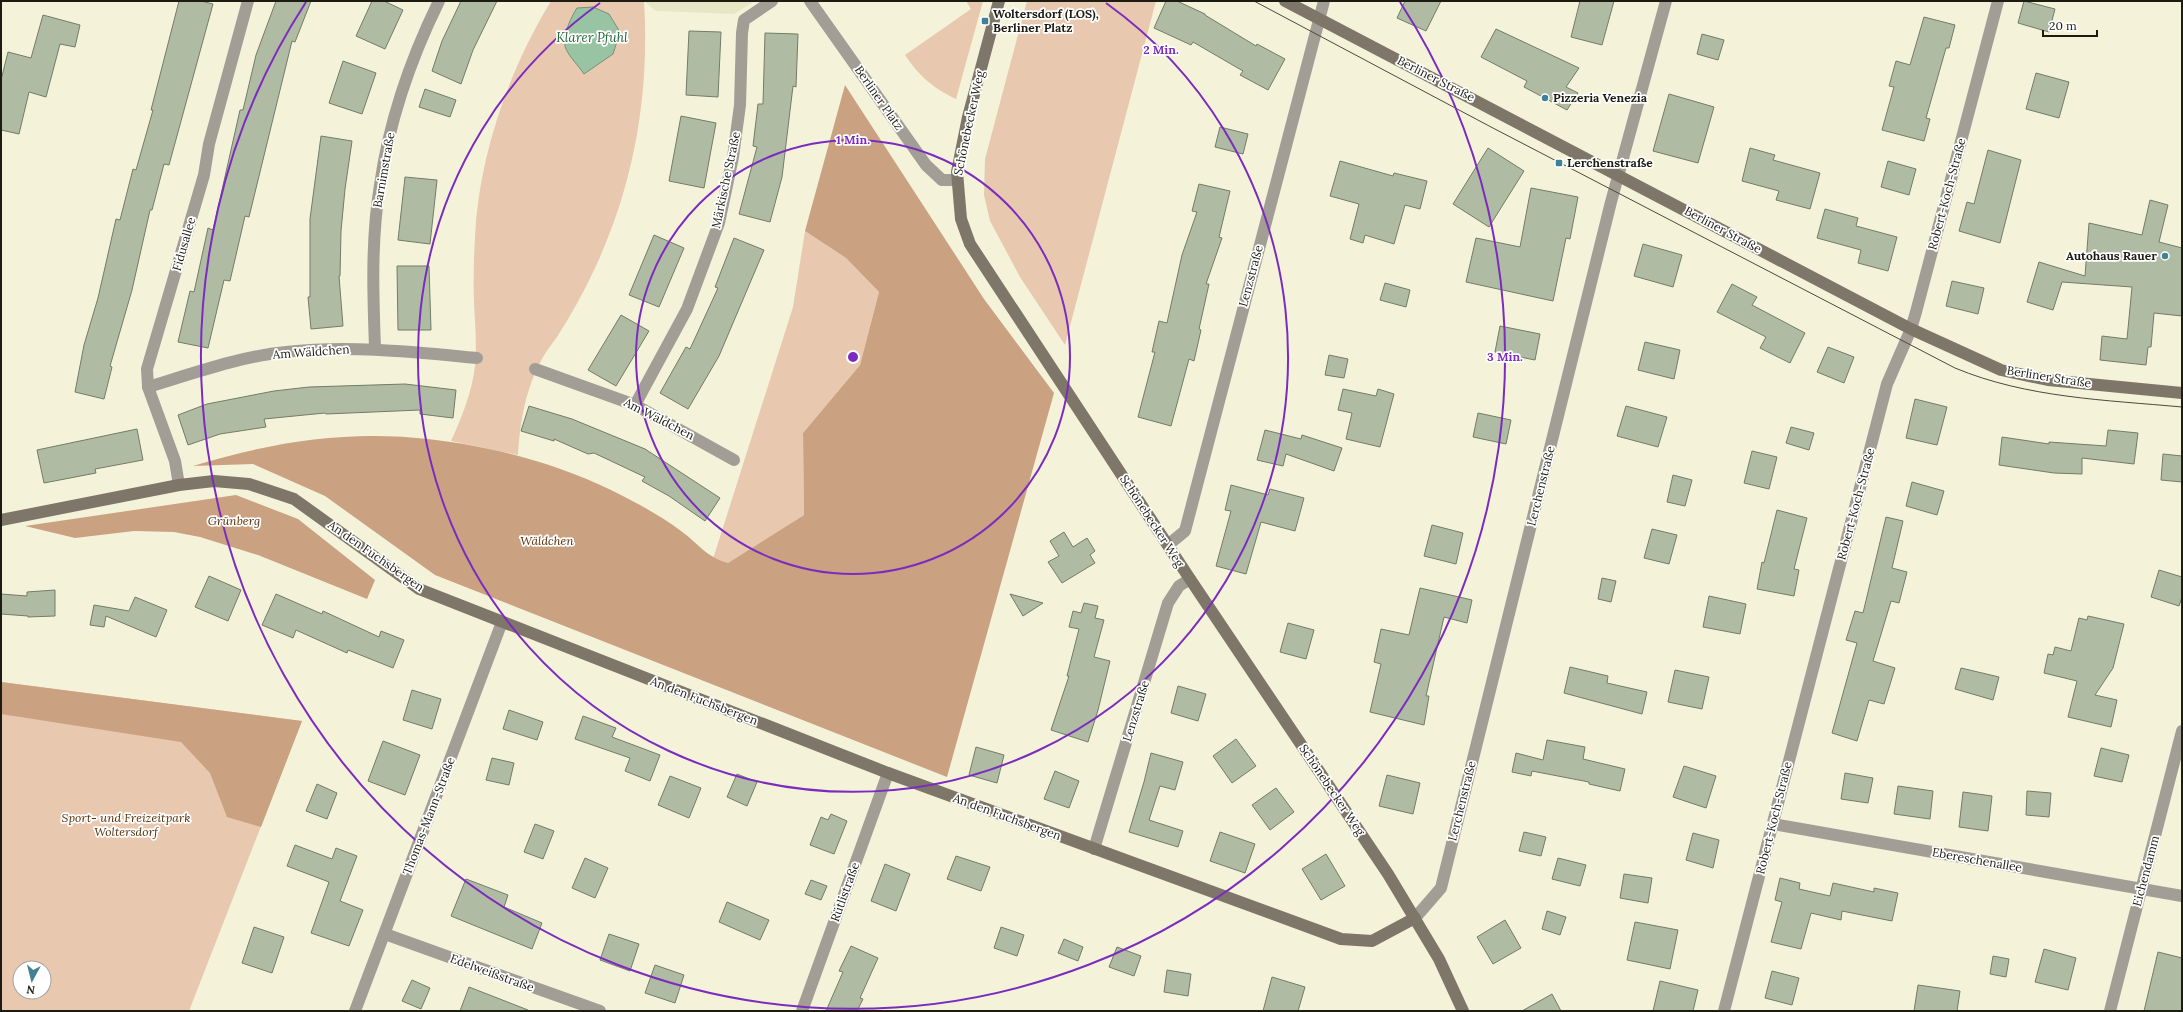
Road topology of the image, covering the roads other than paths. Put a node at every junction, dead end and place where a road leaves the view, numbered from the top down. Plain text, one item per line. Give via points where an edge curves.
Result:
1 (248, 1) edge
2 (439, 1) edge
3 (772, 1) edge
4 (810, 1) edge
5 (999, 1) edge
6 (1285, 1) edge
7 (1324, 1) edge
8 (1666, 1) edge
9 (1998, 1) edge
10 (1319, 19) junction
11 (1618, 175) junction
12 (957, 180) junction
13 (1911, 330) junction
14 (375, 348) junction
15 (477, 358) dead end
16 (535, 370) dead end
17 (148, 388) junction
18 (2182, 393) edge
19 (635, 405) junction
20 (734, 460) dead end
21 (179, 485) junction
22 (1, 520) edge
23 (1168, 545) junction
24 (1190, 579) junction
25 (502, 622) junction
26 (2182, 731) edge
27 (888, 773) junction
28 (1773, 824) junction
29 (1094, 849) junction
30 (2141, 890) junction
31 (2182, 896) edge
32 (1415, 918) junction
33 (385, 934) junction
34 (355, 1011) edge
35 (600, 1011) edge
36 (802, 1011) edge
37 (1463, 1011) edge
38 (1724, 1011) edge
39 (2110, 1011) edge

1 - 17 street, Fidusallee via 209,144 204,175 148,369
2 - 14 street, Barnimstraße via 407,78 389,136 380,185 373,286
3 - 19 street, Märkische Straße via 744,20 740,105 733,157 719,223 687,309
4 - 12 street, Berliner Platz via 926,165 942,180
5 - 12 street, Schönebecker Weg via 968,118
6 - 10 street, Berliner Straße
7 - 10 street, Lenzstraße
8 - 11 street, Lerchenstraße
9 - 13 street, Robert-Koch-Straße
10 - 11 street, Berliner Straße
10 - 23 street, Lenzstraße via 1185,531
11 - 13 street, Berliner Straße
11 - 32 street, Lerchenstraße via 1440,888
12 - 23 street, Schönebecker Weg via 961,219 970,244 1010,309
13 - 18 street, Berliner Straße via 2007,372 2048,380
13 - 28 street, Robert-Koch-Straße via 1887,384
14 - 15 street, Am Wäldchen
14 - 17 street, Am Wäldchen via 285,352 223,365
16 - 19 street, Am Wäldchen
17 - 21 street, Fidusallee via 175,461
19 - 20 street, Am Wäldchen
21 - 22 street, An den Fuchsbergen
21 - 25 street, An den Fuchsbergen via 214,481 249,484 294,499 419,589
23 - 24 street, Schönebecker Weg
24 - 29 street, Lenzstraße via 1180,586 1168,603
24 - 32 street, Schönebecker Weg
25 - 27 street, An den Fuchsbergen
25 - 33 street, Thomas-Mann-Straße
26 - 30 street, Eichendamm
27 - 29 street, An den Fuchsbergen
27 - 36 street, Rütlistraße
28 - 30 street, Ebereschenallee
28 - 38 street, Robert-Koch-Straße
29 - 32 street, An den Fuchsbergen via 1341,939 1372,941
30 - 31 street, Ebereschenallee
30 - 39 street, Eichendamm
32 - 37 street, Schönebecker Weg via 1439,959
33 - 34 street, Thomas-Mann-Straße
33 - 35 street, Edelweißstraße

